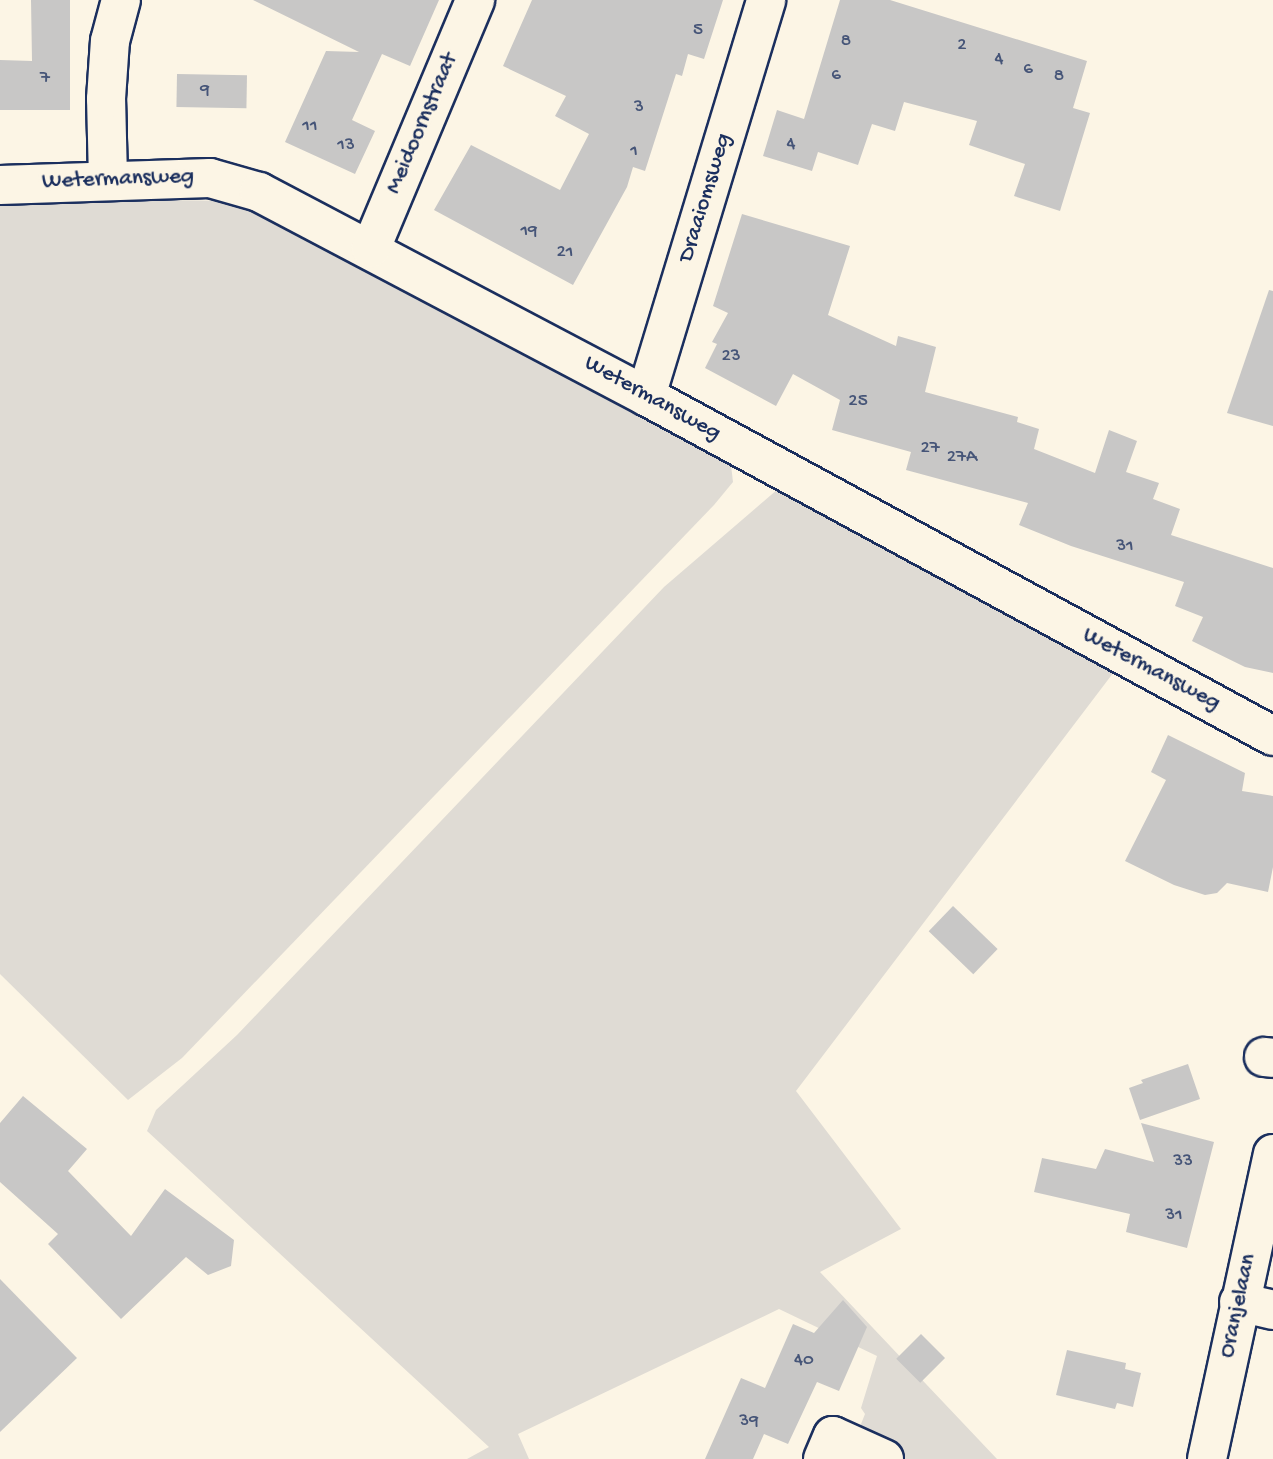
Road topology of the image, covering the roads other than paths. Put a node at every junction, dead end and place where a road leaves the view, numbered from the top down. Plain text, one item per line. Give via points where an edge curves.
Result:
1 (121, 0) edge
2 (475, 0) edge
3 (766, 0) edge
4 (108, 179) junction
5 (0, 185) edge
6 (371, 248) junction
7 (646, 396) junction
8 (1273, 736) edge
9 (1273, 1154) edge
10 (1256, 1306) edge
11 (823, 1459) edge
12 (884, 1459) edge
13 (1207, 1459) edge

1 - 4 street via 110,41
2 - 6 street, Meidoornstraat
3 - 7 street, Draaiomsweg
4 - 5 street, Wetermansweg
4 - 6 street, Wetermansweg via 210,178 244,187
6 - 7 street, Wetermansweg
7 - 8 street, Wetermansweg
9 - 10 street, Oranjelaan
10 - 13 street, Oranjelaan
11 - 12 street via 833,1436

